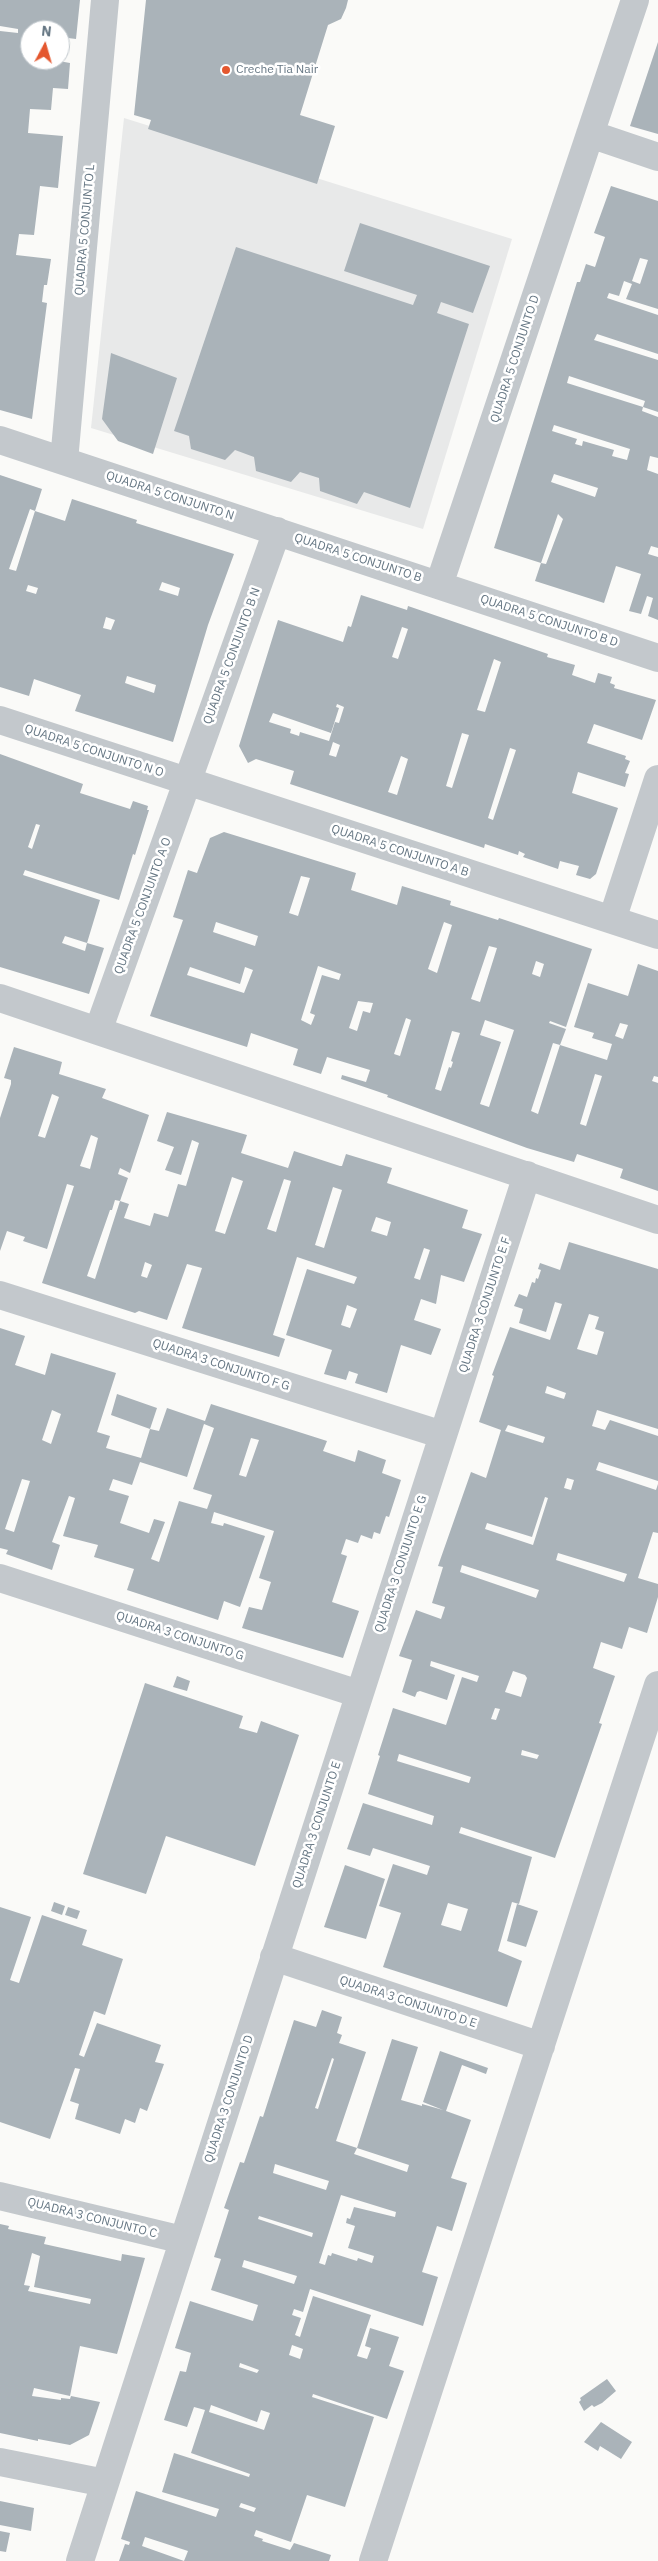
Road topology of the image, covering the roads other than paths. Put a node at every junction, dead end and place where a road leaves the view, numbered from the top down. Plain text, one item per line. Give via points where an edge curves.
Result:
1 (105, 0) edge
2 (635, 0) edge
3 (590, 134) junction
4 (658, 157) edge
5 (0, 440) edge
6 (64, 461) junction
7 (277, 531) junction
8 (439, 585) junction
9 (658, 658) edge
10 (0, 720) edge
11 (658, 779) edge
12 (188, 782) junction
13 (612, 920) junction
14 (658, 935) edge
15 (0, 998) edge
16 (98, 1031) junction
17 (527, 1175) junction
18 (658, 1220) edge
19 (0, 1294) edge
20 (443, 1435) junction
21 (0, 1578) edge
22 (658, 1684) edge
23 (360, 1694) junction
24 (274, 1957) junction
25 (541, 2046) junction
26 (0, 2196) edge
27 (183, 2240) junction
28 (0, 2462) edge
29 (105, 2483) junction
30 (80, 2561) edge
31 (373, 2561) edge

1 - 6 street, QUADRA 5 CONJUNTO L
2 - 3 street, QUADRA 5 CONJUNTO D
3 - 4 street
3 - 8 street, QUADRA 5 CONJUNTO D
5 - 6 street, QUADRA 5 CONJUNTO N
6 - 7 street, QUADRA 5 CONJUNTO N
7 - 8 street, QUADRA 5 CONJUNTO B
7 - 12 street, QUADRA 5 CONJUNTO B N
8 - 9 street, QUADRA 5 CONJUNTO B D
10 - 12 street, QUADRA 5 CONJUNTO N O
11 - 13 street
12 - 13 street, QUADRA 5 CONJUNTO A B
12 - 16 street, QUADRA 5 CONJUNTO A O
13 - 14 street, QUADRA 5 CONJUNTO A B
15 - 16 street
16 - 17 street
17 - 18 street
17 - 20 street, QUADRA 3 CONJUNTO E F
19 - 20 street, QUADRA 3 CONJUNTO F G
20 - 23 street, QUADRA 3 CONJUNTO E G
21 - 23 street, QUADRA 3 CONJUNTO G
22 - 25 street
23 - 24 street, QUADRA 3 CONJUNTO E
24 - 25 street, QUADRA 3 CONJUNTO D E
24 - 27 street, QUADRA 3 CONJUNTO D
25 - 31 street
26 - 27 street, QUADRA 3 CONJUNTO C
27 - 29 street, QUADRA 3 CONJUNTO D
28 - 29 street
29 - 30 street, QUADRA 3 CONJUNTO D

